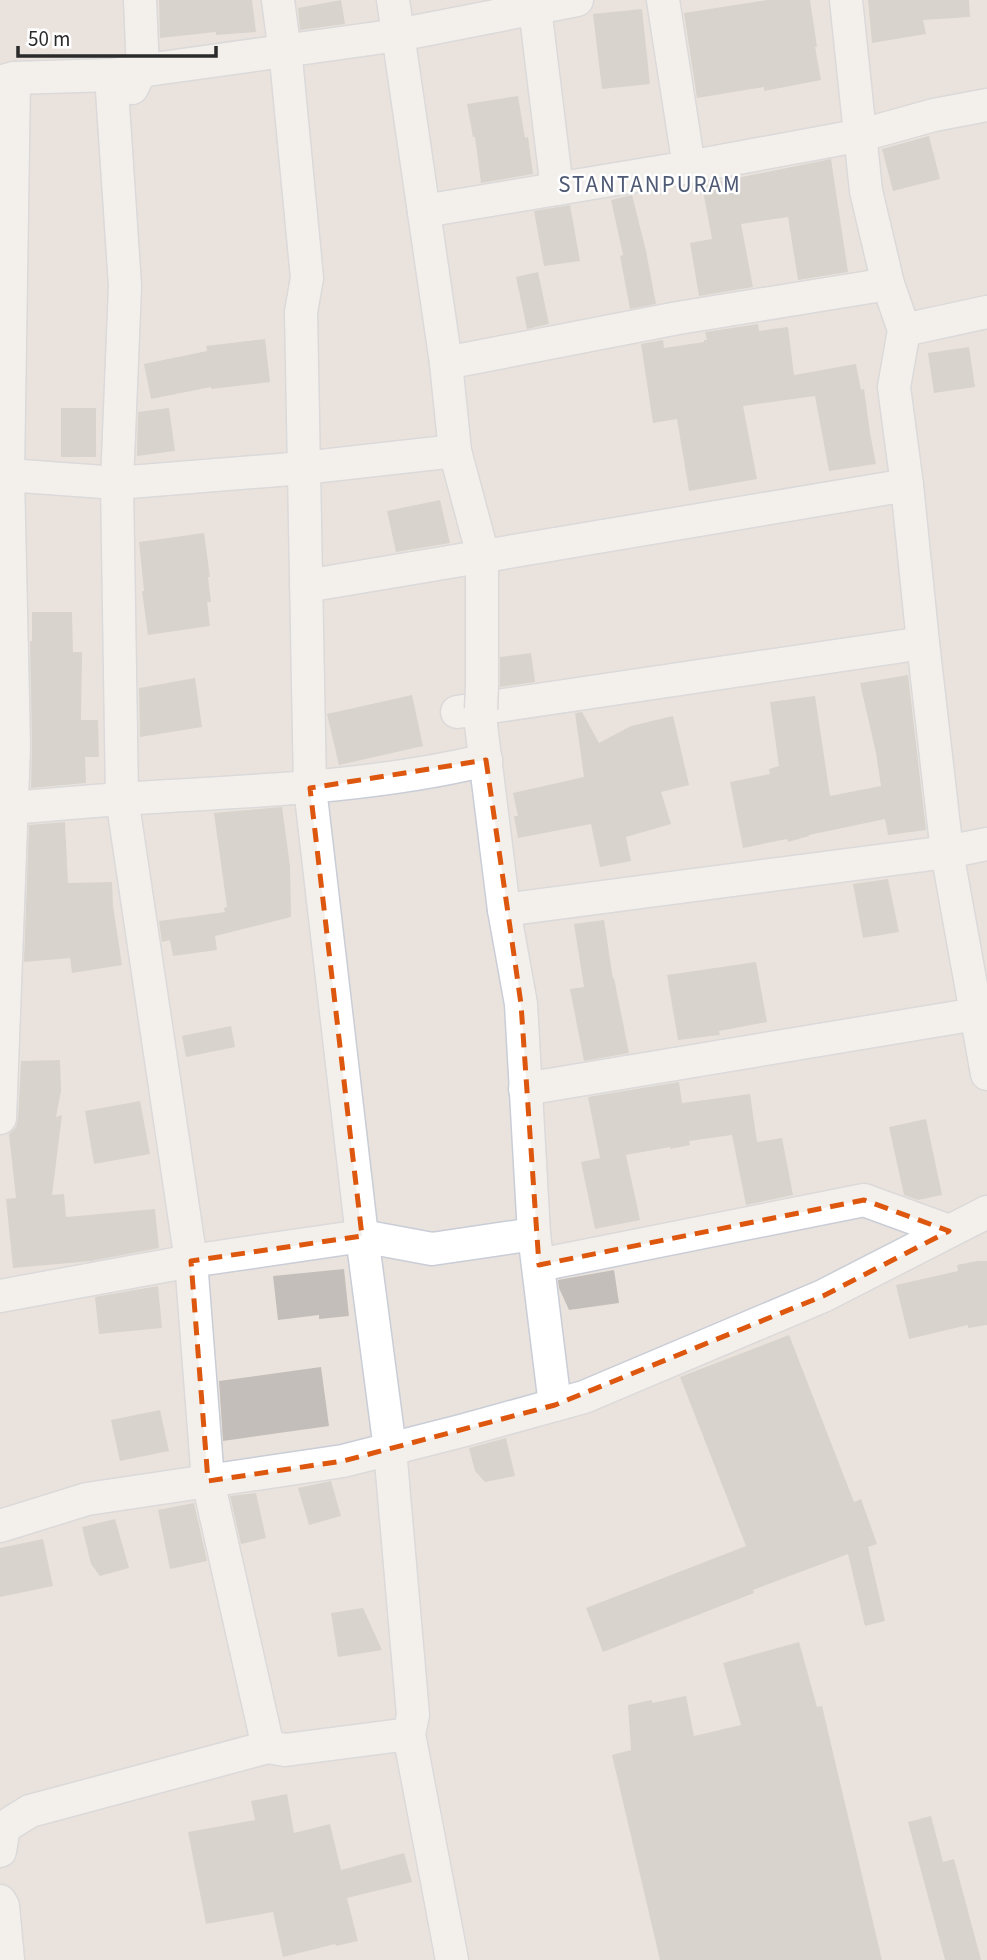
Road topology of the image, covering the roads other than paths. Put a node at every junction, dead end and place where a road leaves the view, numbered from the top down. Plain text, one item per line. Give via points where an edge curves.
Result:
1 (140, 0) edge
2 (278, 0) edge
3 (393, 0) edge
4 (578, 0) edge
5 (663, 0) edge
6 (846, 0) edge
7 (535, 4) edge
8 (398, 35) junction
9 (285, 51) junction
10 (126, 73) junction
11 (7, 80) edge
12 (987, 106) edge
13 (862, 135) junction
14 (688, 167) junction
15 (557, 188) junction
16 (424, 211) junction
17 (888, 284) junction
18 (987, 312) edge
19 (904, 330) junction
20 (5, 353) edge
21 (446, 363) junction
22 (454, 451) junction
23 (303, 468) junction
24 (4, 475) edge
25 (117, 483) junction
26 (907, 485) junction
27 (481, 556) junction
28 (306, 586) junction
29 (923, 643) junction
30 (475, 704) junction
31 (486, 760) junction
32 (310, 788) junction
33 (122, 798) junction
34 (6, 808) edge
35 (987, 844) edge
36 (947, 852) junction
37 (504, 910) junction
38 (976, 1014) junction
39 (987, 1074) edge
40 (525, 1089) junction
41 (0, 1118) edge
42 (987, 1212) edge
43 (948, 1231) junction
44 (362, 1236) junction
45 (536, 1249) junction
46 (191, 1261) junction
47 (0, 1296) edge
48 (555, 1405) junction
49 (390, 1449) junction
50 (208, 1481) junction
51 (0, 1525) edge
52 (409, 1734) junction
53 (268, 1746) junction
54 (0, 1851) edge
55 (0, 1901) edge
56 (8, 1960) edge
57 (452, 1960) edge

1 - 10 street via 143,70
2 - 9 street
3 - 8 street
4 - 7 street
5 - 14 street
6 - 13 street
7 - 8 street
7 - 15 street
8 - 9 street
8 - 16 street
9 - 10 street
9 - 23 street via 307,278 301,312
10 - 11 street
10 - 25 street via 114,124 125,286
11 - 20 street
12 - 13 street
13 - 14 street
13 - 17 street via 866,191
14 - 15 street
15 - 16 street
16 - 21 street
17 - 19 street
17 - 21 street
18 - 19 street
19 - 26 street via 894,387
20 - 24 street
21 - 22 street
22 - 23 street
22 - 27 street
23 - 25 street
23 - 28 street
24 - 25 street
24 - 34 street via 14,733
25 - 33 street
26 - 27 street
26 - 29 street
27 - 28 street
27 - 30 street
28 - 32 street
29 - 30 street
29 - 36 street
30 - 31 street
31 - 32 street
31 - 37 street
32 - 33 street
32 - 44 street
33 - 34 street
33 - 46 street
34 - 41 street
35 - 36 street
36 - 37 street
36 - 38 street
37 - 40 street via 521,1004
38 - 39 street
38 - 40 street
40 - 45 street
42 - 43 street
43 - 45 street via 864,1200
43 - 48 street via 823,1296 584,1397
44 - 45 street via 432,1249
44 - 46 street
44 - 49 street
45 - 48 street
46 - 47 street
46 - 50 street
48 - 49 street
49 - 50 street via 343,1461
49 - 52 street via 413,1715
50 - 51 street via 87,1499
50 - 53 street
52 - 53 street via 285,1750
52 - 57 street
53 - 54 street via 30,1811 4,1827
55 - 56 street

